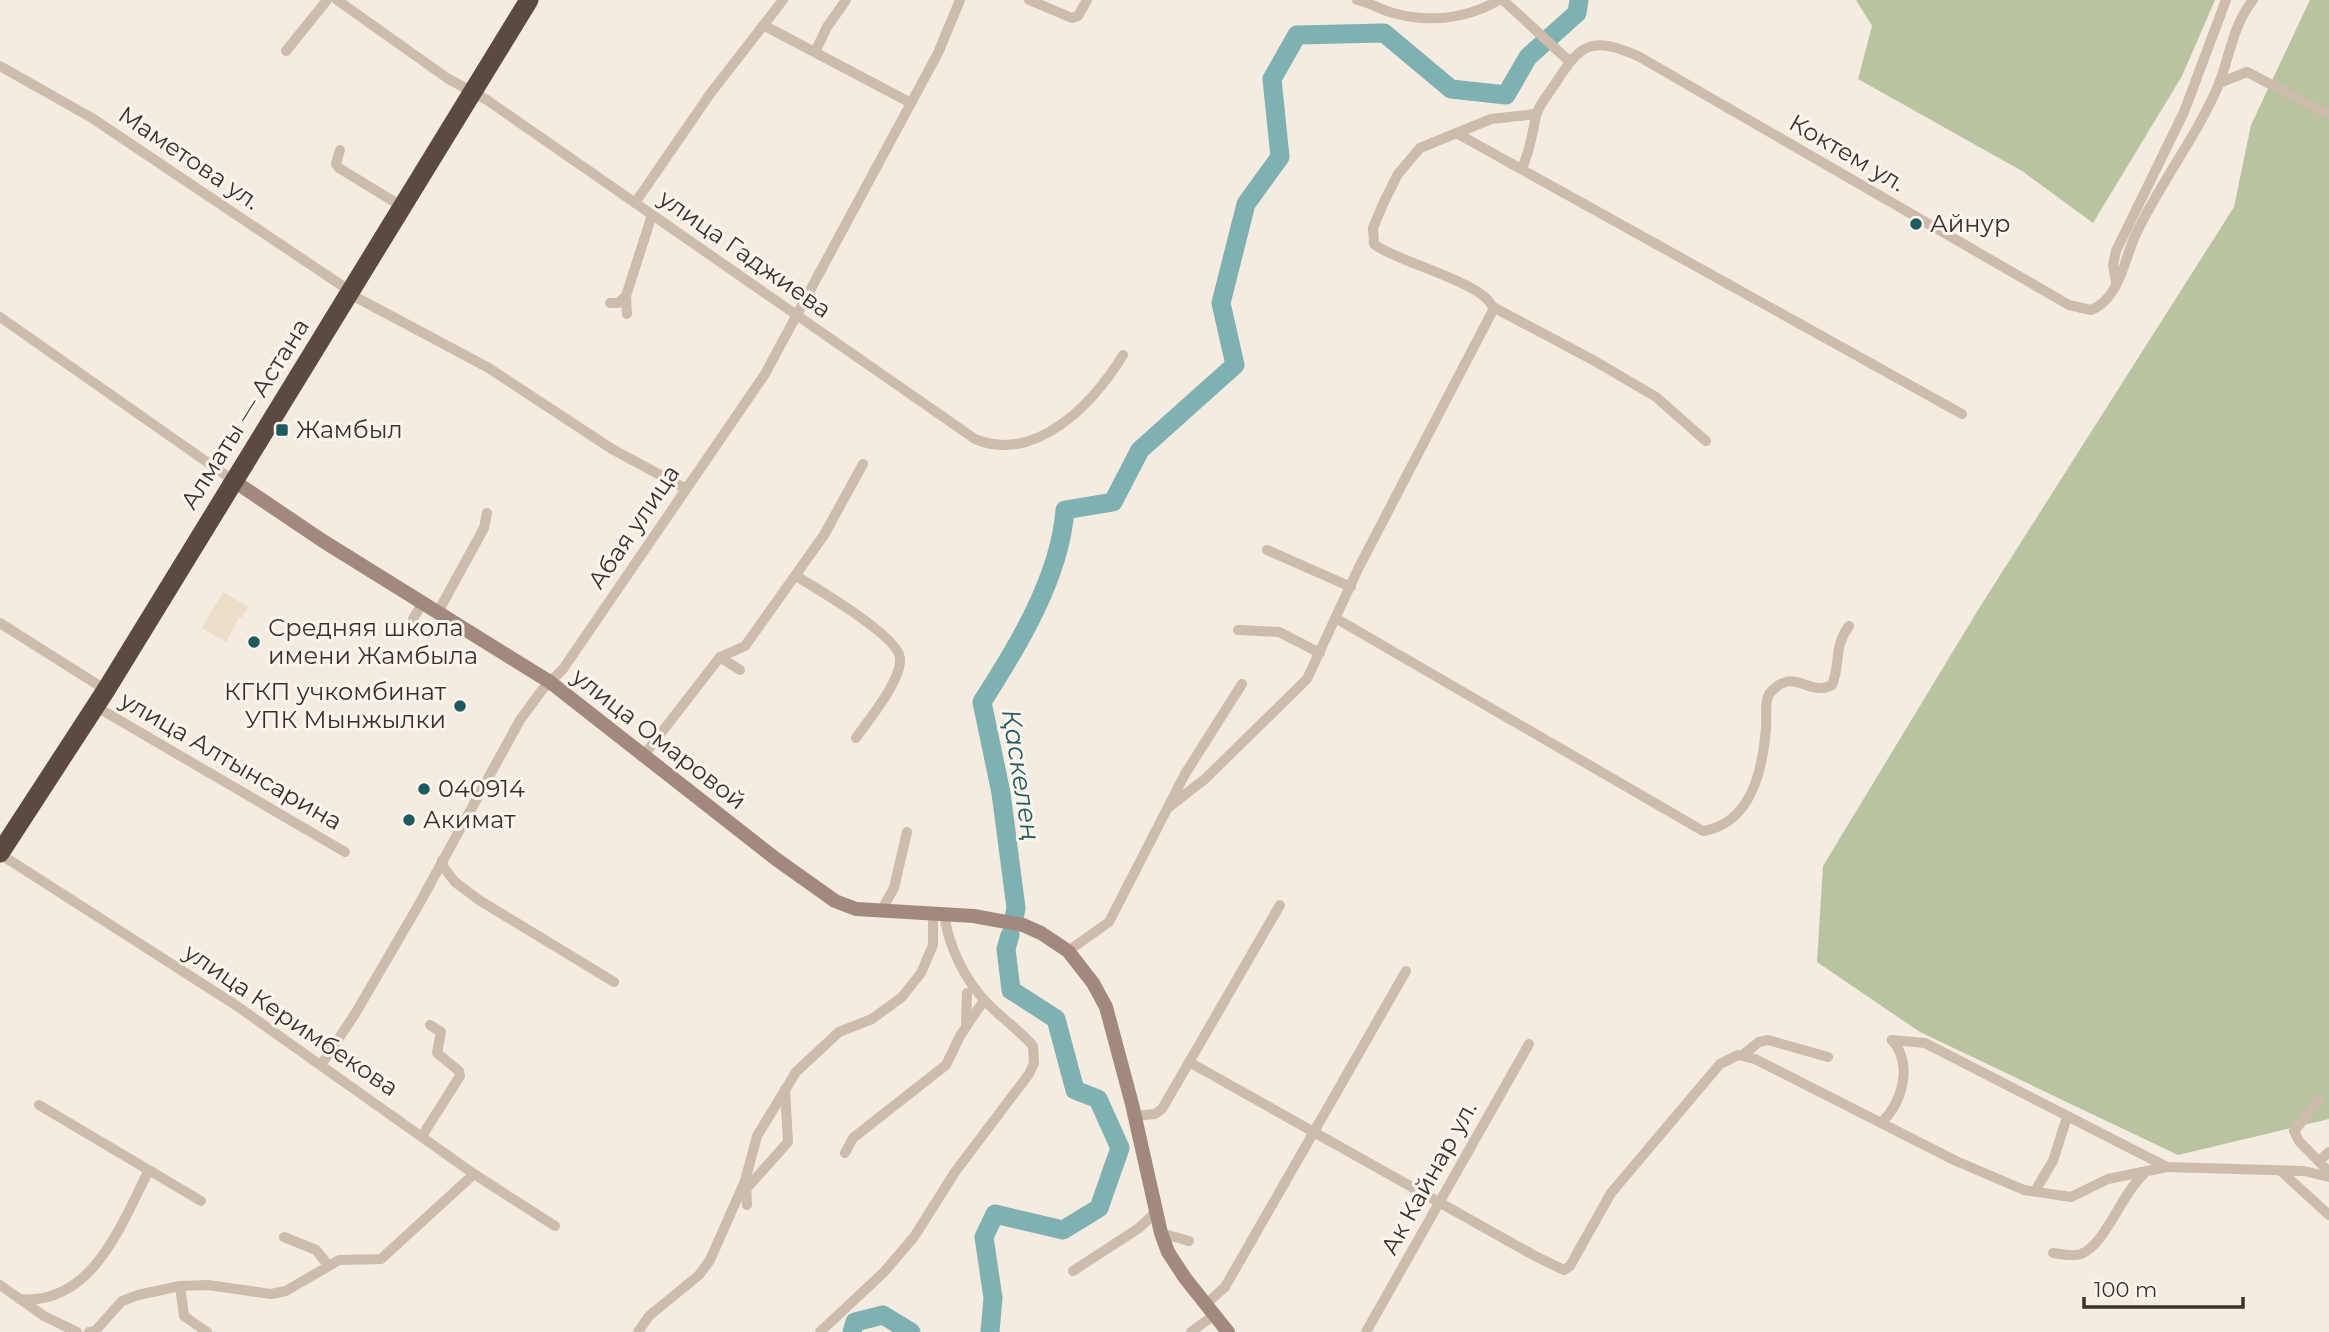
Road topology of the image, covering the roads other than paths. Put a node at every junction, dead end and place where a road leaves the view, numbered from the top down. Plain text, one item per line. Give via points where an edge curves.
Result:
1 (327, 0) edge
2 (337, 0) edge
3 (529, 0) edge
4 (783, 0) edge
5 (846, 0) edge
6 (960, 0) edge
7 (1030, 0) edge
8 (1087, 0) edge
9 (1357, 0) edge
10 (2226, 0) edge
11 (2253, 0) edge
12 (1503, 2) edge
13 (765, 26) junction
14 (286, 51) dead end
15 (815, 52) junction
16 (1569, 61) junction
17 (0, 66) edge
18 (2219, 83) junction
19 (472, 91) junction
20 (911, 103) junction
21 (1536, 114) junction
22 (2329, 115) edge
23 (1458, 134) junction
24 (340, 150) dead end
25 (1522, 169) junction
26 (635, 203) junction
27 (401, 206) junction
28 (652, 215) junction
29 (2116, 283) junction
30 (349, 292) junction
31 (626, 296) junction
32 (610, 303) dead end
33 (1493, 307) junction
34 (627, 314) dead end
35 (799, 315) junction
36 (0, 317) edge
37 (1123, 355) dead end
38 (1962, 414) dead end
39 (1706, 441) dead end
40 (863, 464) dead end
41 (234, 481) junction
42 (686, 489) junction
43 (487, 513) dead end
44 (1267, 550) dead end
45 (796, 576) junction
46 (1351, 587) junction
47 (423, 602) junction
48 (438, 612) junction
49 (413, 618) dead end
50 (1337, 619) junction
51 (0, 623) edge
52 (1849, 626) dead end
53 (1238, 631) dead end
54 (1320, 653) junction
55 (720, 657) junction
56 (740, 670) dead end
57 (551, 682) junction
58 (1242, 684) dead end
59 (100, 698) junction
60 (856, 738) dead end
61 (643, 755) junction
62 (1169, 807) junction
63 (907, 832) dead end
64 (345, 852) dead end
65 (0, 853) edge
66 (442, 860) junction
67 (1280, 905) dead end
68 (881, 911) junction
69 (939, 913) junction
70 (1068, 951) junction
71 (1406, 971) dead end
72 (614, 982) dead end
73 (967, 993) dead end
74 (984, 1000) junction
75 (430, 1024) dead end
76 (964, 1029) junction
77 (1529, 1044) dead end
78 (1744, 1054) junction
79 (1828, 1057) dead end
80 (1189, 1062) junction
81 (321, 1065) junction
82 (785, 1089) junction
83 (2319, 1100) dead end
84 (39, 1105) dead end
85 (1135, 1116) junction
86 (2067, 1117) junction
87 (1881, 1123) junction
88 (1315, 1132) junction
89 (422, 1136) junction
90 (2329, 1152) edge
91 (845, 1153) dead end
92 (2319, 1161) junction
93 (2167, 1167) junction
94 (148, 1172) junction
95 (2146, 1172) junction
96 (2282, 1172) junction
97 (474, 1174) junction
98 (2329, 1174) edge
99 (746, 1185) junction
100 (2035, 1191) junction
101 (201, 1201) dead end
102 (1440, 1202) junction
103 (747, 1205) dead end
104 (1156, 1212) junction
105 (2329, 1215) edge
106 (555, 1226) dead end
107 (1161, 1233) junction
108 (284, 1237) dead end
109 (1189, 1241) dead end
110 (2053, 1252) dead end
111 (329, 1266) junction
112 (1073, 1272) dead end
113 (0, 1284) edge
114 (180, 1286) junction
115 (19, 1298) junction
116 (1210, 1310) junction
117 (77, 1332) edge
118 (89, 1332) edge
119 (207, 1332) edge
120 (638, 1332) edge
121 (820, 1332) edge
122 (1191, 1332) edge
123 (1228, 1332) edge
124 (1366, 1332) edge

1 - 14 street
2 - 19 street, улица Гаджиева
3 - 19 highway, Алматы — Астана
4 - 13 street
5 - 15 street
6 - 20 street, Абая улица via 948,34
7 - 8 street via 1072,18
9 - 12 street via 1406,16 1451,18
10 - 29 street via 2184,112 2116,251
11 - 18 street via 2239,22
12 - 16 street
13 - 15 street
13 - 26 street via 710,94
15 - 20 street
16 - 21 street
16 - 29 street, Коктем ул. via 1585,47 1606,45 1638,56 2064,302 2091,310 2107,299
17 - 30 street, Маметова ул. via 92,118
18 - 22 street via 2247,72
18 - 29 street via 2135,236
19 - 26 street, улица Гаджиева
19 - 27 highway, Алматы — Астана
20 - 35 street, Абая улица
21 - 23 street via 1491,119
21 - 25 street
23 - 25 street
23 - 33 street via 1430,141 1411,156 1383,204 1371,237 1381,250 1468,287
24 - 27 street via 339,169
25 - 38 street
26 - 28 street, улица Гаджиева
27 - 30 highway, Алматы — Астана
28 - 31 street
28 - 35 street, улица Гаджиева
30 - 41 highway, Алматы — Астана
30 - 42 street, Маметова ул. via 464,354 612,449
31 - 32 street
31 - 34 street
33 - 39 street via 1656,397
33 - 46 street
35 - 37 street, улица Гаджиева via 962,431 998,446 1022,445 1056,429
35 - 42 street, Абая улица via 765,374
36 - 41 street, улица Омаровой
40 - 45 street via 842,508
41 - 47 street, улица Омаровой
41 - 59 highway, Алматы — Астана
42 - 57 street, Абая улица
43 - 48 street via 484,528
44 - 46 street
45 - 55 street via 745,646
45 - 60 street via 898,650 892,683
46 - 50 street
47 - 48 street, улица Омаровой
47 - 49 street
48 - 57 street, улица Омаровой
50 - 52 street via 1703,831 1725,825 1756,785 1763,762 1769,694 1785,681 1820,689 1832,685 1837,648
50 - 54 street
51 - 59 street, улица Алтынсарина
53 - 54 street via 1279,632
54 - 62 street via 1301,687
55 - 56 street
55 - 61 street
57 - 61 street, улица Омаровой
57 - 66 street, Абая улица via 520,720 474,793
58 - 62 street
59 - 64 street, улица Алтынсарина
59 - 65 highway, Алматы — Астана
61 - 68 street, улица Омаровой via 835,901
62 - 70 street via 1109,922
63 - 68 street via 894,888
65 - 81 street, улица Керимбекова
66 - 72 street via 455,882 479,900
66 - 81 street, Абая улица
67 - 80 street
68 - 69 street, улица Омаровой
69 - 70 street, улица Омаровой via 1023,925
69 - 74 street via 964,972
69 - 82 street via 929,960 902,997 872,1019 839,1032 796,1072
70 - 85 street, улица Омаровой via 1106,1007
71 - 88 street
73 - 76 street
74 - 76 street
74 - 121 street via 1032,1046 1034,1063 954,1172 914,1237
75 - 89 street via 442,1035 437,1053 460,1076
76 - 91 street via 947,1065 853,1138
77 - 102 street, Ак Кайнар ул.
78 - 79 street via 1768,1040
78 - 87 street
78 - 102 street via 1720,1064 1663,1129 1611,1193 1567,1269
80 - 85 street via 1162,1109
80 - 88 street
81 - 89 street, улица Керимбекова
82 - 99 street via 757,1136
82 - 99 street via 788,1142
83 - 92 street via 2294,1131
84 - 94 street
85 - 104 street, улица Омаровой
86 - 87 street via 1925,1043 1892,1040 1905,1070 1894,1106
86 - 93 street
86 - 100 street via 2053,1161
87 - 100 street via 2011,1186
88 - 102 street
88 - 116 street
89 - 97 street, улица Керимбекова
90 - 92 street
92 - 98 street
93 - 95 street
93 - 96 street
94 - 101 street
94 - 115 street via 108,1248 88,1274 55,1295
95 - 100 street via 2108,1179 2071,1197
95 - 110 street via 2133,1183 2084,1252
96 - 98 street
96 - 105 street
97 - 106 street, улица Керимбекова
97 - 111 street via 381,1259 339,1260
99 - 103 street
99 - 120 street via 699,1275 649,1316
102 - 124 street, Ак Кайнар ул.
104 - 107 street, улица Омаровой
104 - 112 street
107 - 109 street
107 - 116 street, улица Омаровой via 1168,1252
108 - 111 street via 316,1250
111 - 114 street via 286,1291 271,1294 234,1287
113 - 115 street
114 - 118 street via 122,1301
114 - 119 street via 184,1315
115 - 117 street
116 - 122 street
116 - 123 street, улица Омаровой

